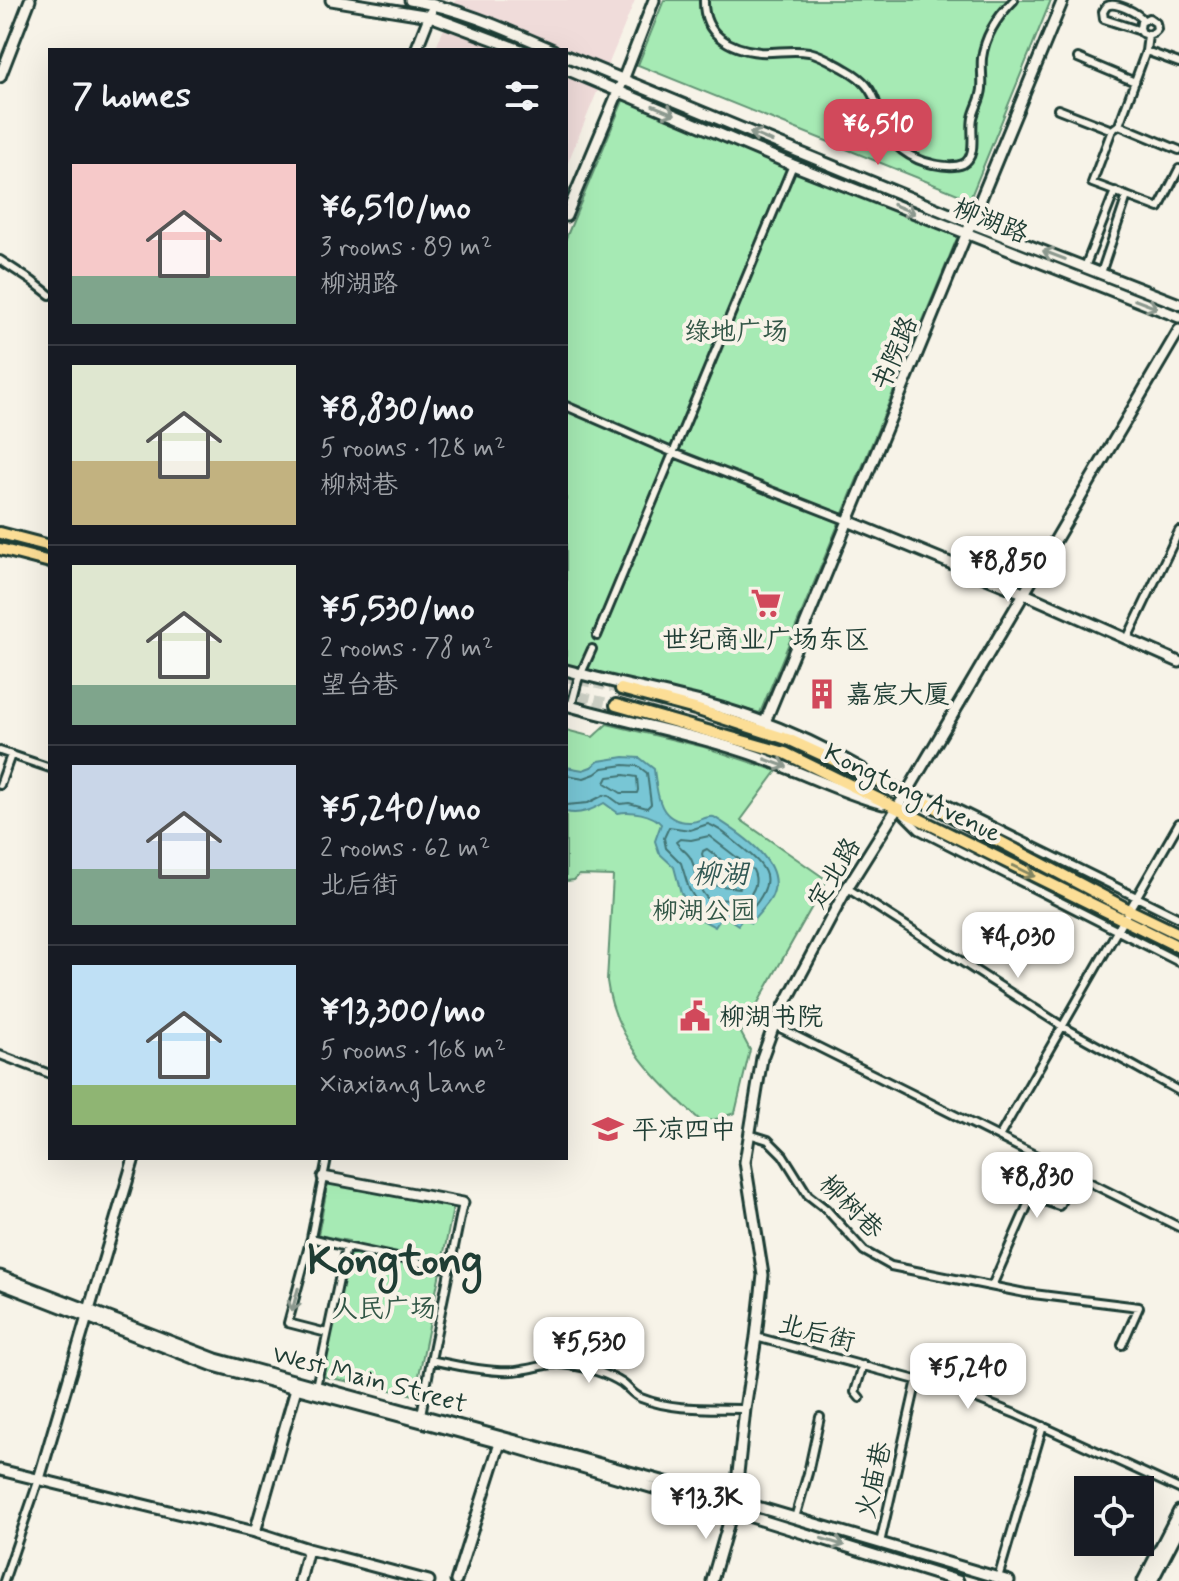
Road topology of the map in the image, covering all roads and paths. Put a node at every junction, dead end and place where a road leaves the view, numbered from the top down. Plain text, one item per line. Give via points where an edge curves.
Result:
1 (30, 0) edge
2 (331, 0) edge
3 (410, 0) edge
4 (654, 0) edge
5 (704, 0) edge
6 (1014, 0) edge
7 (1063, 0) edge
8 (435, 2) edge
9 (430, 16) junction
10 (1143, 20) junction
11 (1141, 31) junction
12 (1148, 35) junction
13 (417, 48) edge
14 (516, 48) edge
15 (548, 48) edge
16 (1146, 51) junction
17 (568, 57) edge
18 (1078, 58) dead end
19 (1179, 63) edge
20 (568, 70) edge
21 (0, 77) edge
22 (623, 80) junction
23 (1135, 82) junction
24 (619, 92) junction
25 (1058, 109) dead end
26 (1119, 125) junction
27 (1112, 130) junction
28 (1179, 150) edge
29 (793, 165) junction
30 (1179, 169) edge
31 (1115, 191) junction
32 (1127, 196) junction
33 (568, 211) edge
34 (971, 223) junction
35 (966, 234) junction
36 (0, 260) edge
37 (1085, 267) junction
38 (1101, 273) junction
39 (48, 294) edge
40 (1179, 303) edge
41 (1179, 317) edge
42 (1179, 330) edge
43 (568, 407) edge
44 (674, 453) junction
45 (848, 521) junction
46 (1179, 531) edge
47 (0, 533) edge
48 (48, 545) edge
49 (0, 549) edge
50 (48, 561) edge
51 (1023, 593) junction
52 (597, 636) dead end
53 (1127, 639) junction
54 (592, 649) dead end
55 (1179, 662) edge
56 (568, 671) edge
57 (581, 674) junction
58 (621, 689) tunnel mouth
59 (616, 705) tunnel mouth
60 (569, 706) edge
61 (765, 722) junction
62 (0, 751) edge
63 (11, 755) junction
64 (48, 767) edge
65 (0, 785) edge
66 (906, 794) junction
67 (898, 809) junction
68 (1179, 823) edge
69 (847, 888) junction
70 (1137, 897) junction
71 (1126, 915) junction
72 (1179, 918) edge
73 (1117, 931) junction
74 (1179, 934) edge
75 (1179, 947) edge
76 (1179, 962) edge
77 (774, 1025) junction
78 (1062, 1026) junction
79 (0, 1055) edge
80 (48, 1073) edge
81 (1179, 1091) edge
82 (749, 1134) junction
83 (999, 1137) junction
84 (133, 1160) edge
85 (327, 1160) edge
86 (1074, 1174) junction
87 (323, 1177) junction
88 (463, 1203) joint
89 (1179, 1227) edge
90 (311, 1238) junction
91 (346, 1247) junction
92 (449, 1269) junction
93 (0, 1276) edge
94 (0, 1283) edge
95 (992, 1286) junction
96 (87, 1314) junction
97 (327, 1333) junction
98 (756, 1337) junction
99 (1122, 1345) dead end
100 (431, 1360) junction
101 (863, 1365) junction
102 (917, 1380) junction
103 (297, 1385) junction
104 (316, 1387) junction
105 (860, 1398) dead end
106 (745, 1409) junction
107 (820, 1417) dead end
108 (421, 1418) junction
109 (1043, 1426) junction
110 (501, 1440) junction
111 (0, 1470) edge
112 (39, 1479) junction
113 (1179, 1489) edge
114 (734, 1506) junction
115 (1179, 1511) edge
116 (795, 1518) junction
117 (1179, 1529) edge
118 (255, 1532) junction
119 (880, 1543) junction
120 (308, 1549) junction
121 (1001, 1580) edge
122 (4, 1581) edge
123 (300, 1581) edge
124 (429, 1581) edge
125 (456, 1581) edge
126 (712, 1581) edge
127 (958, 1581) edge
128 (1143, 1581) edge
129 (1152, 1581) edge

1 - 21 street
2 - 9 street
3 - 8 street
4 - 22 street
5 - 6 street via 709,26 730,44 759,52 808,52 865,81 896,145 920,161 944,166 967,161 982,92 982,58 995,23
7 - 34 street, 书院路
8 - 9 street
8 - 15 street
9 - 13 street
9 - 14 street
10 - 11 street
10 - 11 street via 1138,13 1112,5 1103,12 1104,19
10 - 12 street via 1152,19 1157,26
11 - 12 street
12 - 16 street
16 - 19 street
16 - 23 street
17 - 22 street, 柳湖路
18 - 23 street
20 - 24 street, 柳湖路
22 - 24 street
34 -> 22 street, 柳湖路
23 - 26 street
24 -> 29 street, 柳湖路
24 - 33 street
25 - 27 street
26 - 27 street
26 - 28 street
27 - 31 street via 1092,183
29 -> 35 street, 柳湖路
29 - 44 street
30 - 32 street via 1159,208
31 - 32 street
31 - 37 street
32 - 38 street
34 - 35 street, 书院路
37 -> 34 street, 柳湖路
35 -> 41 street, 柳湖路
35 - 45 street, 书院路
36 - 39 street
37 - 38 street, 柳湖路
38 - 40 street, 柳湖路
42 - 51 street, 定北路
43 - 44 street
44 - 45 street
44 - 52 street
45 - 51 street
45 - 61 street, 书院路
46 - 53 street
47 - 48 main road
49 - 50 main road
51 - 53 street
51 - 66 street, 定北路
53 - 55 street
54 - 57 street
56 - 57 street
57 - 60 street
57 - 61 street
58 - 66 main road, Kongtong Avenue via 790,740
59 - 67 main road, Kongtong Avenue via 785,753
60 -> 67 street via 746,752
61 - 66 street via 822,746
62 - 63 street
63 - 64 street
63 - 65 street
66 - 67 street, 定北路
66 - 70 street via 939,800
66 - 71 main road, Kongtong Avenue
67 - 69 street, 定北路
67 -> 71 main road, Kongtong Avenue
67 - 73 street via 919,830
68 - 70 street
69 - 77 street, 定北路
69 - 78 street
70 - 71 street
70 - 72 street
71 - 73 street
71 - 74 main road, Kongtong Avenue
71 - 75 main road, Kongtong Avenue
73 - 76 street
73 - 78 street
77 - 82 street, 定北路 via 762,1058
77 - 83 street
78 - 81 street
78 - 83 street
79 - 80 street
82 - 95 street, 柳树巷 via 768,1140 783,1155 808,1195 864,1251 891,1266
82 - 98 street, 定北路 via 745,1162 763,1275
83 - 86 street
84 - 96 street
85 - 87 street
86 - 89 street
86 - 95 street via 1059,1206 1036,1198 1029,1202
87 - 88 street
87 - 90 street
88 - 92 street
90 - 91 street
90 -> 97 street via 288,1323
91 - 92 street
91 - 97 street
92 - 100 street
93 - 96 street, West Main Street
94 - 96 street, West Main Street
95 - 99 street, 柳树巷 via 1139,1307
96 - 103 street, West Main Street via 214,1366
96 - 112 street
97 - 104 street
98 - 101 street, 北后街
98 - 106 street, 定北路
100 - 106 street via 520,1371 567,1364 611,1377 639,1397 660,1404
100 - 108 street
101 - 102 street, 北后街
101 - 105 street via 855,1392
102 - 109 street, 北后街
102 - 119 street, 火庙巷
103 - 104 street, West Main Street
103 - 108 street, West Main Street
103 - 118 street
104 - 108 street, West Main Street
106 - 114 street, 定北路
107 - 116 street
108 - 110 street, West Main Street
109 - 113 street, 北后街
109 - 121 street
110 - 114 street, West Main Street
110 - 125 street
111 - 112 street
112 - 118 street
112 - 122 street
114 - 116 street
114 - 126 street, 定北路
114 -> 127 street
115 - 128 street
116 - 119 street
117 - 129 street
118 - 120 street
119 - 121 street
120 - 123 street
120 - 124 street

